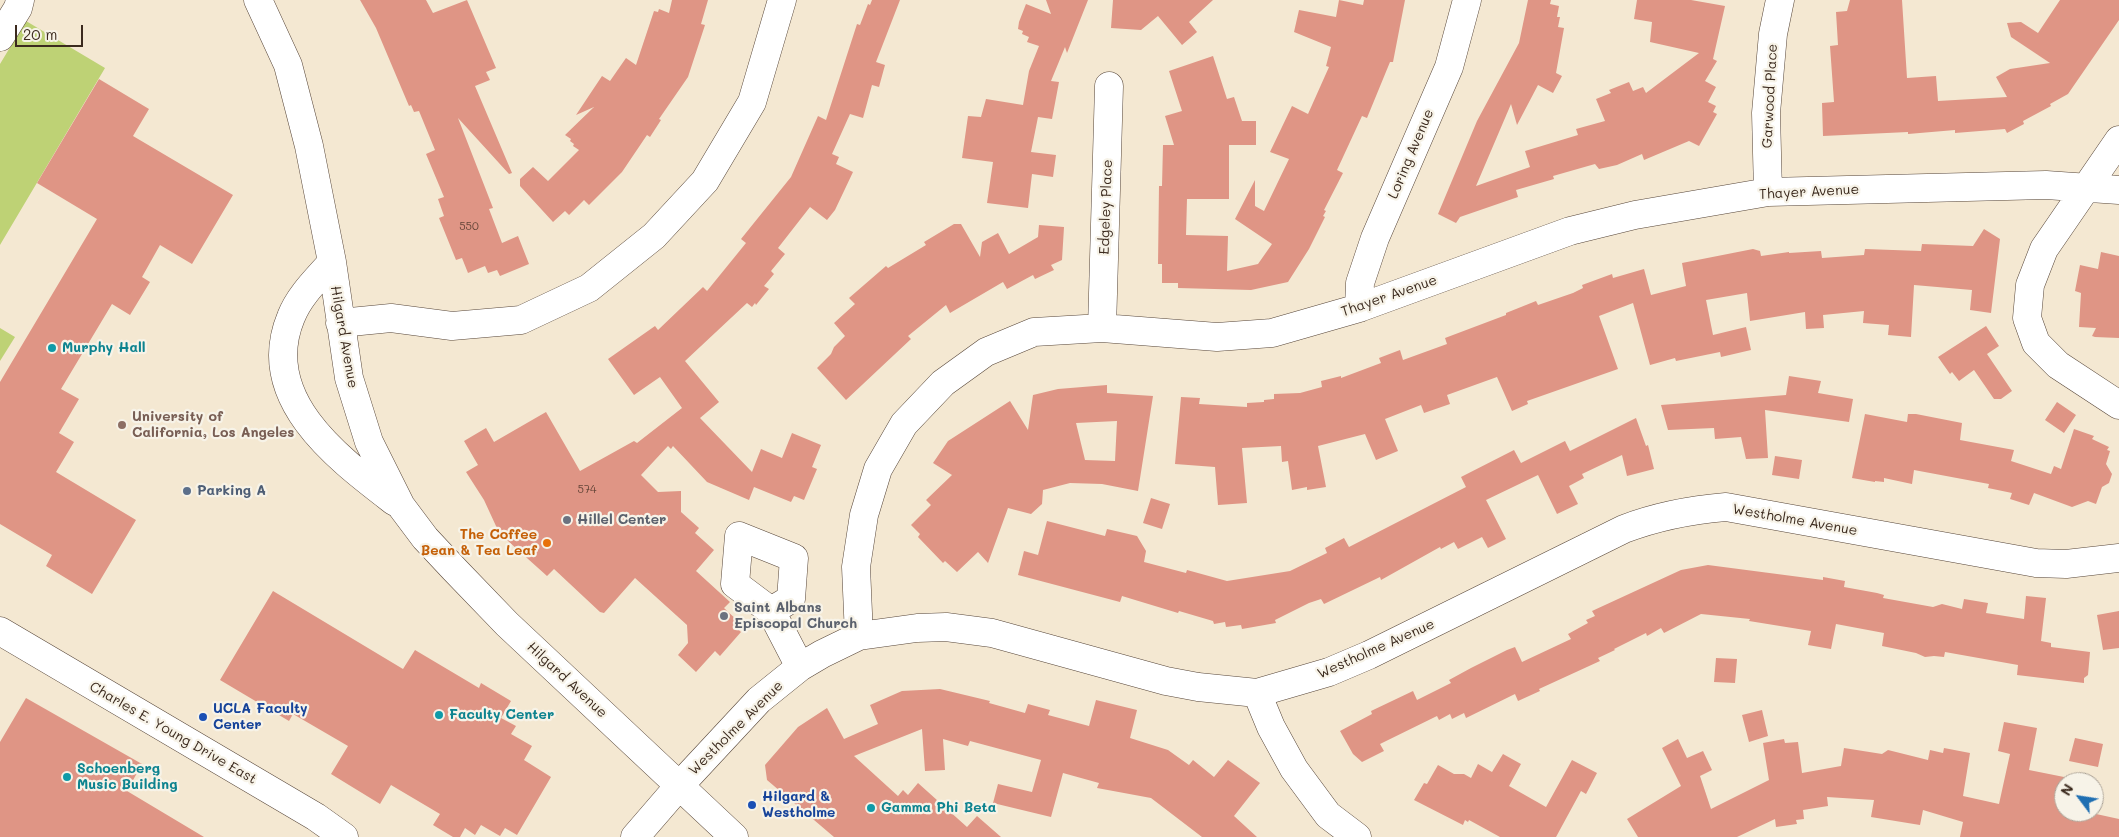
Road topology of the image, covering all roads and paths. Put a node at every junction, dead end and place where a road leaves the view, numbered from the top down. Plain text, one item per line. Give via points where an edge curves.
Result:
1 (20, 0) edge
2 (258, 0) edge
3 (782, 0) edge
4 (1467, 0) edge
5 (1780, 0) edge
6 (0, 37) edge
7 (1109, 86) dead end
8 (2119, 140) edge
9 (2088, 188) junction
10 (2119, 190) edge
11 (1768, 192) junction
12 (332, 262) junction
13 (1359, 308) junction
14 (340, 323) junction
15 (1102, 328) junction
16 (2119, 405) edge
17 (401, 506) junction
18 (2119, 558) edge
19 (770, 611) dead end
20 (0, 631) edge
21 (860, 636) junction
22 (800, 666) junction
23 (1258, 693) junction
24 (679, 786) junction
25 (344, 837) edge
26 (635, 837) edge
27 (734, 837) edge
28 (1357, 837) edge

1 - 6 street
2 - 12 street, Hilgard Avenue via 288,65 309,146
3 - 14 street via 752,102 705,181 654,236 589,288 522,320 452,326 391,318
4 - 13 street, Loring Avenue via 1449,67 1375,238 1360,283
5 - 11 street, Garwood Place via 1773,34 1766,113
7 - 15 street, Edgeley Place
8 - 9 street
9 - 10 street, Thayer Avenue
9 - 11 street, Thayer Avenue via 2046,185
9 - 16 street via 2044,249 2030,285 2027,318 2036,343 2058,365
11 - 13 street, Thayer Avenue via 1635,215 1570,231
12 - 14 street, Hilgard Avenue
12 - 17 street via 306,293 285,334 282,354 287,385 312,430 345,463
13 - 15 street, Thayer Avenue via 1272,333 1217,337
14 - 17 street, Hilgard Avenue via 349,378 369,442
15 - 21 street, Thayer Avenue via 1034,332 986,352 943,383 904,424 878,469 864,515 856,567
17 - 24 street, Hilgard Avenue via 425,538 507,624
18 - 23 street, Westholme Avenue via 2066,564 2036,563 1726,507 1692,510 1656,517 1624,529 1369,655 1329,672
19 - 22 street
20 - 25 street, Charles E. Young Drive East via 316,817
21 - 22 street, Westholme Avenue
21 - 23 street, Westholme Avenue via 917,628 969,628 1166,681
22 - 24 street, Westholme Avenue via 759,700
23 - 28 street via 1271,727 1294,769 1328,815
24 - 26 street, Westholme Avenue
24 - 27 street, Hilgard Avenue

